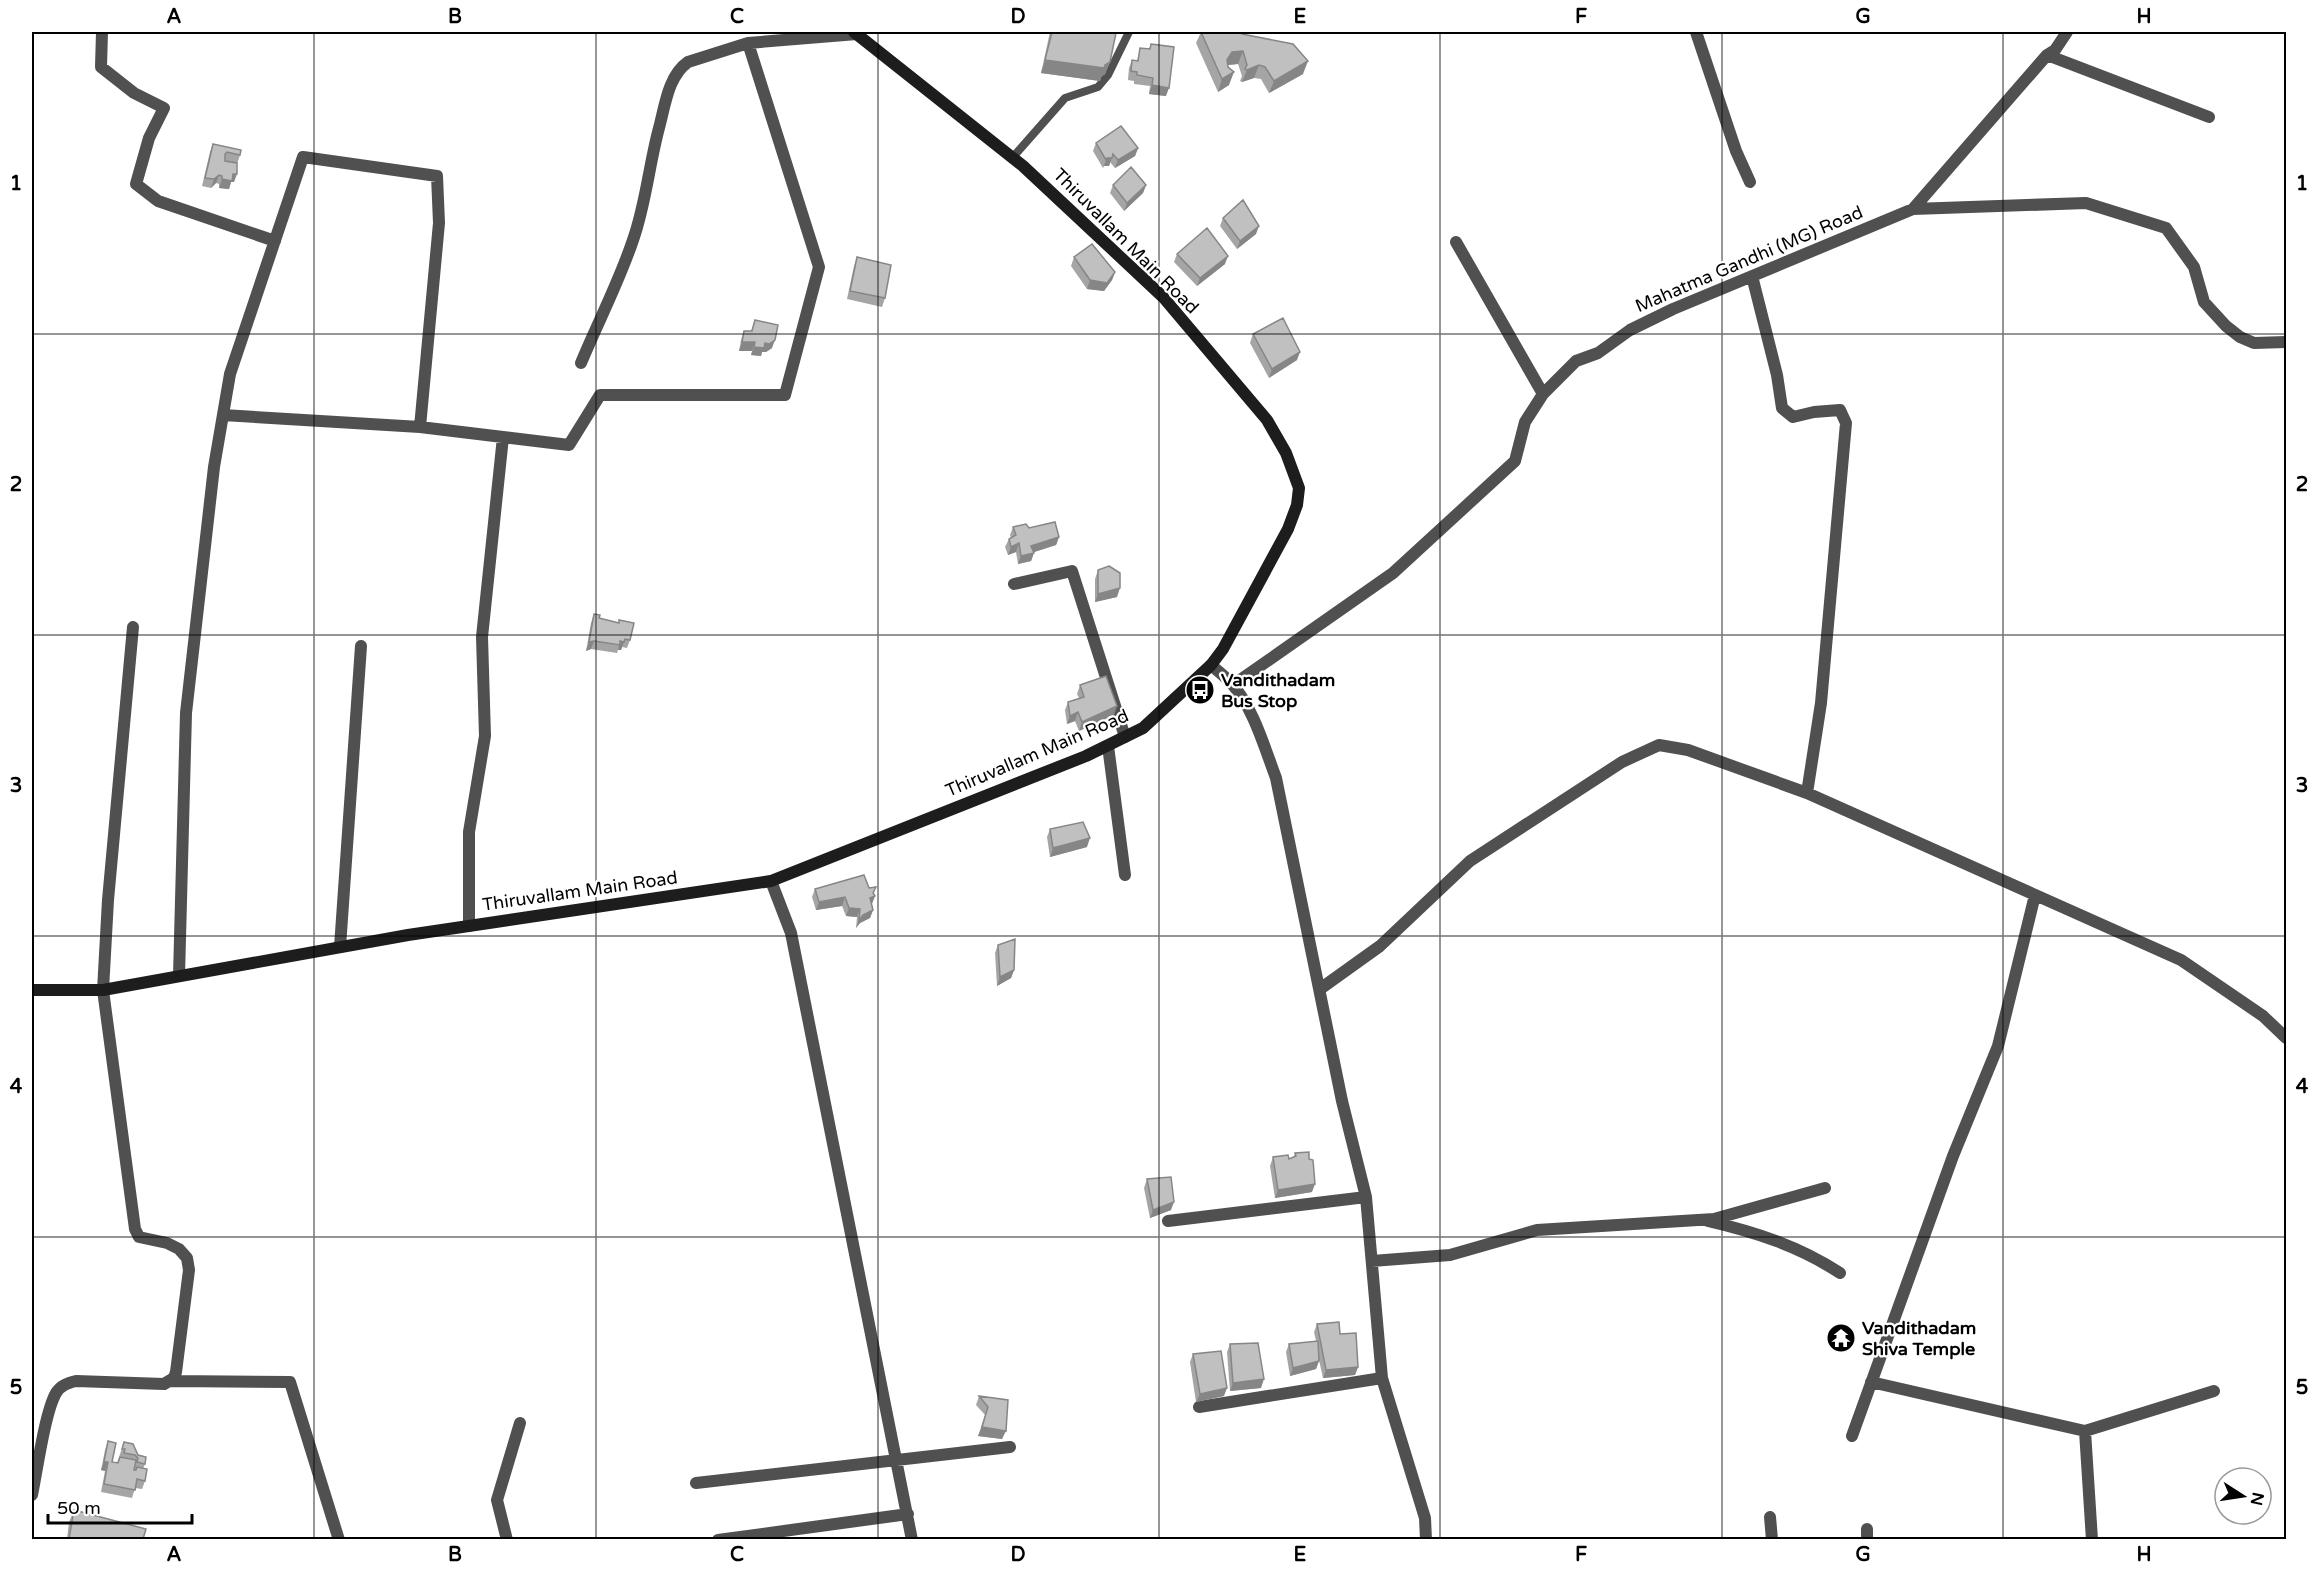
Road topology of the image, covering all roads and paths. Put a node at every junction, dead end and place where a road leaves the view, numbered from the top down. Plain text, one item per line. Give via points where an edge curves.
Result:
1 (102, 32) edge
2 (1130, 32) edge
3 (1696, 32) edge
4 (2067, 32) edge
5 (856, 33) edge
6 (748, 44) junction
7 (2047, 55) junction
8 (2209, 117) dead end
9 (1013, 158) junction
10 (1750, 182) dead end
11 (1913, 209) junction
12 (274, 241) junction
13 (1456, 242) dead end
14 (1752, 276) junction
15 (2286, 342) edge
16 (581, 363) dead end
17 (1543, 394) junction
18 (223, 415) junction
19 (420, 427) junction
20 (503, 437) junction
21 (1014, 584) dead end
22 (133, 627) dead end
23 (362, 646) dead end
24 (1211, 665) junction
25 (1233, 685) junction
26 (1125, 737) junction
27 (1108, 746) junction
28 (1807, 793) junction
29 (1125, 875) dead end
30 (771, 881) junction
31 (2035, 895) junction
32 (469, 926) junction
33 (340, 947) junction
34 (178, 976) junction
35 (1320, 989) junction
36 (32, 990) edge
37 (103, 990) junction
38 (2286, 1038) edge
39 (1825, 1188) dead end
40 (1366, 1197) junction
41 (1704, 1220) junction
42 (1168, 1221) dead end
43 (1372, 1261) junction
44 (1840, 1273) dead end
45 (1382, 1378) junction
46 (170, 1381) junction
47 (1872, 1382) junction
48 (2214, 1391) dead end
49 (1199, 1407) dead end
50 (520, 1423) dead end
51 (2085, 1431) junction
52 (1852, 1436) dead end
53 (1010, 1447) dead end
54 (897, 1459) junction
55 (696, 1483) dead end
56 (32, 1495) edge
57 (908, 1514) junction
58 (1770, 1517) dead end
59 (339, 1539) edge
60 (507, 1539) edge
61 (718, 1539) edge
62 (912, 1539) edge
63 (1426, 1539) edge
64 (1772, 1539) edge
65 (2092, 1539) edge

1 - 12 street via 101,67 134,93 164,108 149,138 136,184 158,201
2 - 9 lane via 1098,87 1065,98
3 - 10 street
4 - 7 street
5 - 6 street
5 - 9 main road, Thiruvallam Main Road
6 - 16 street via 688,62 676,74 633,241
6 - 20 street via 819,267 785,395 600,395 569,445
7 - 8 street
7 - 11 street
9 - 24 main road, Thiruvallam Main Road via 1162,297 1267,420 1294,470 1299,488 1288,529
11 - 14 street, Mahatma Gandhi (MG) Road
11 - 15 street, Mahatma Gandhi (MG) Road via 2086,203 2166,228 2194,267 2204,302 2226,326 2254,343
12 - 18 street via 230,374
12 - 19 street via 303,157 437,176 439,222
13 - 17 street
14 - 17 street, Mahatma Gandhi (MG) Road via 1630,330 1598,353 1576,362
14 - 28 street via 1782,408 1793,417 1840,410 1846,423 1821,703
17 - 25 street, Mahatma Gandhi (MG) Road via 1525,422 1515,461 1393,573
18 - 19 street
18 - 34 street via 186,713
19 - 20 street
20 - 32 street via 482,637 485,736 469,832
21 - 26 street via 1072,572
22 - 37 street
23 - 33 street
24 - 25 street
24 - 26 main road, Thiruvallam Main Road via 1143,728
25 - 35 street via 1276,778
26 - 27 main road, Thiruvallam Main Road
27 - 29 street
27 - 30 main road, Thiruvallam Main Road
28 - 31 street
28 - 35 street via 1688,750 1669,745 1648,748 1470,861 1380,946
30 - 32 main road, Thiruvallam Main Road
30 - 54 street via 791,933
31 - 38 street via 2181,960 2263,1016
31 - 47 street via 1998,1046 1953,1156
32 - 33 main road, Thiruvallam Main Road
33 - 34 main road, Thiruvallam Main Road
34 - 37 main road, Thiruvallam Main Road
35 - 40 street
36 - 37 main road, Thiruvallam Main Road
37 - 46 street via 135,1229 143,1239 174,1246 189,1264 176,1372
39 - 41 street
40 - 42 street
40 - 43 street
41 - 43 street via 1537,1230 1450,1255
41 - 44 street via 1755,1232 1813,1256
43 - 45 street
45 - 49 street
45 - 63 street via 1425,1518
46 - 56 street via 157,1385 76,1381 63,1386 50,1409
46 - 59 street via 290,1382
47 - 51 street
47 - 52 street
48 - 51 street
50 - 60 street via 497,1500
51 - 65 street
53 - 54 street
54 - 55 street
54 - 57 street
57 - 61 street
57 - 62 street
58 - 64 street

